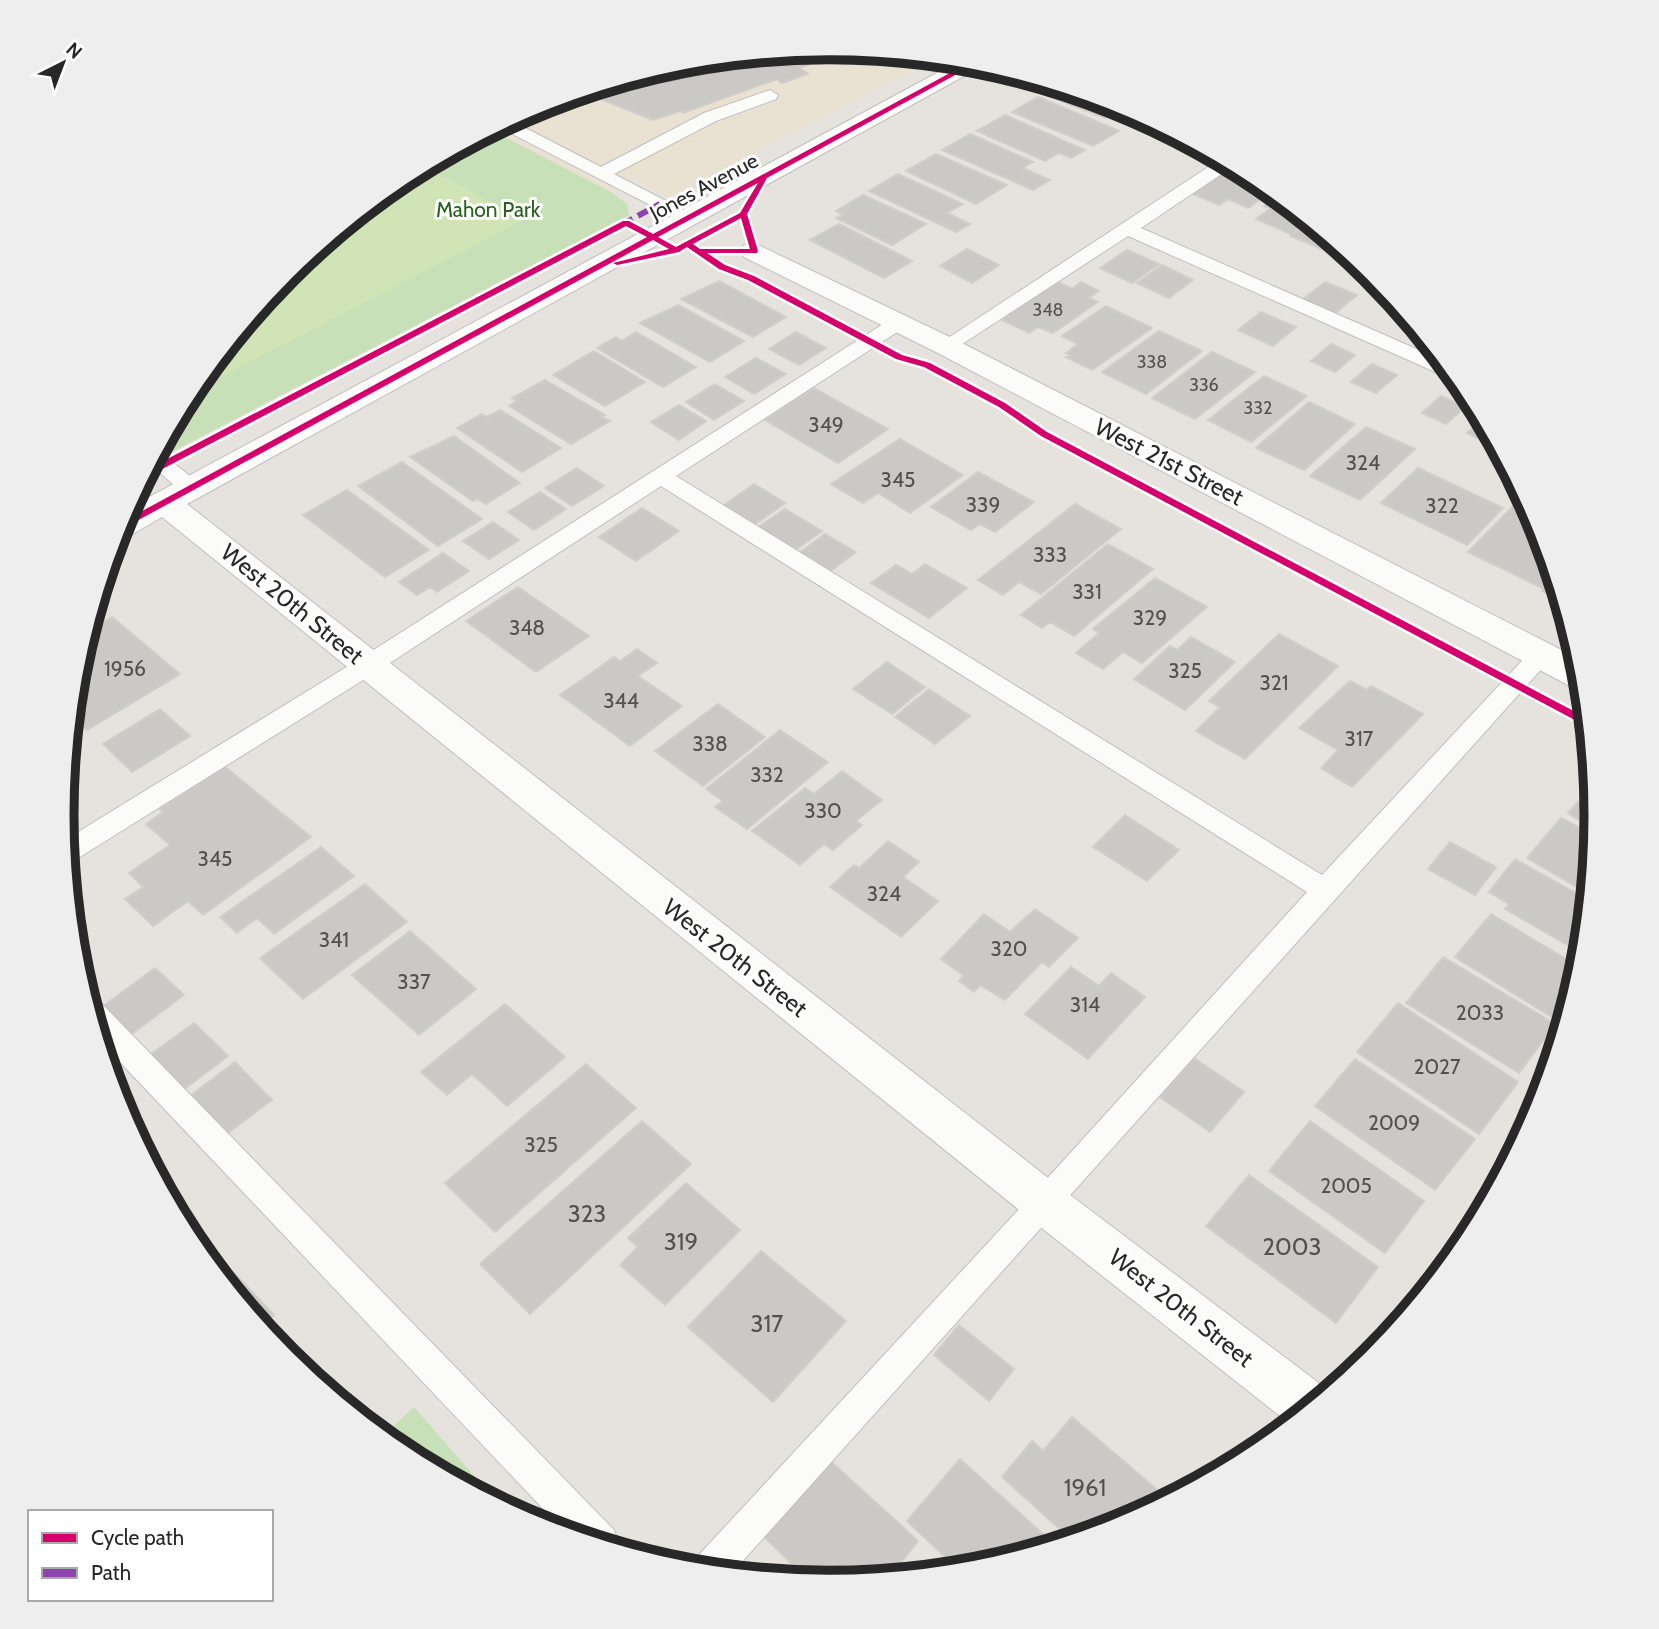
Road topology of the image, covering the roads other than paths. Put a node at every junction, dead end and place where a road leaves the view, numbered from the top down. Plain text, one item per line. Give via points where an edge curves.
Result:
1 (959, 71) edge
2 (770, 95) dead end
3 (514, 129) edge
4 (1219, 168) edge
5 (601, 174) junction
6 (687, 219) junction
7 (1127, 229) junction
8 (754, 251) dead end
9 (898, 323) junction
10 (946, 346) junction
11 (1435, 365) edge
12 (160, 466) edge
13 (660, 476) junction
14 (178, 495) junction
15 (136, 518) edge
16 (1541, 656) junction
17 (367, 666) junction
18 (1571, 671) edge
19 (75, 847) edge
20 (1325, 890) junction
21 (105, 1027) edge
22 (1045, 1203) junction
23 (1302, 1402) edge
24 (588, 1529) edge
25 (718, 1561) edge

1 - 6 street, Jones Avenue
2 - 5 lane via 710,117
3 - 5 lane
4 - 7 lane
5 - 6 lane
6 - 14 street, Jones Avenue
7 - 10 lane
7 - 11 lane
8 - 9 street, West 21st Street
9 - 10 street, West 21st Street
9 - 13 lane
10 - 16 street, West 21st Street
12 - 14 lane
13 - 17 lane
13 - 20 lane
14 - 15 street, Jones Avenue
14 - 17 street, West 20th Street
16 - 18 street, West 21st Street
16 - 20 lane
17 - 19 lane
17 - 22 street, West 20th Street
20 - 22 lane
21 - 24 lane
22 - 23 street, West 20th Street
22 - 25 lane

